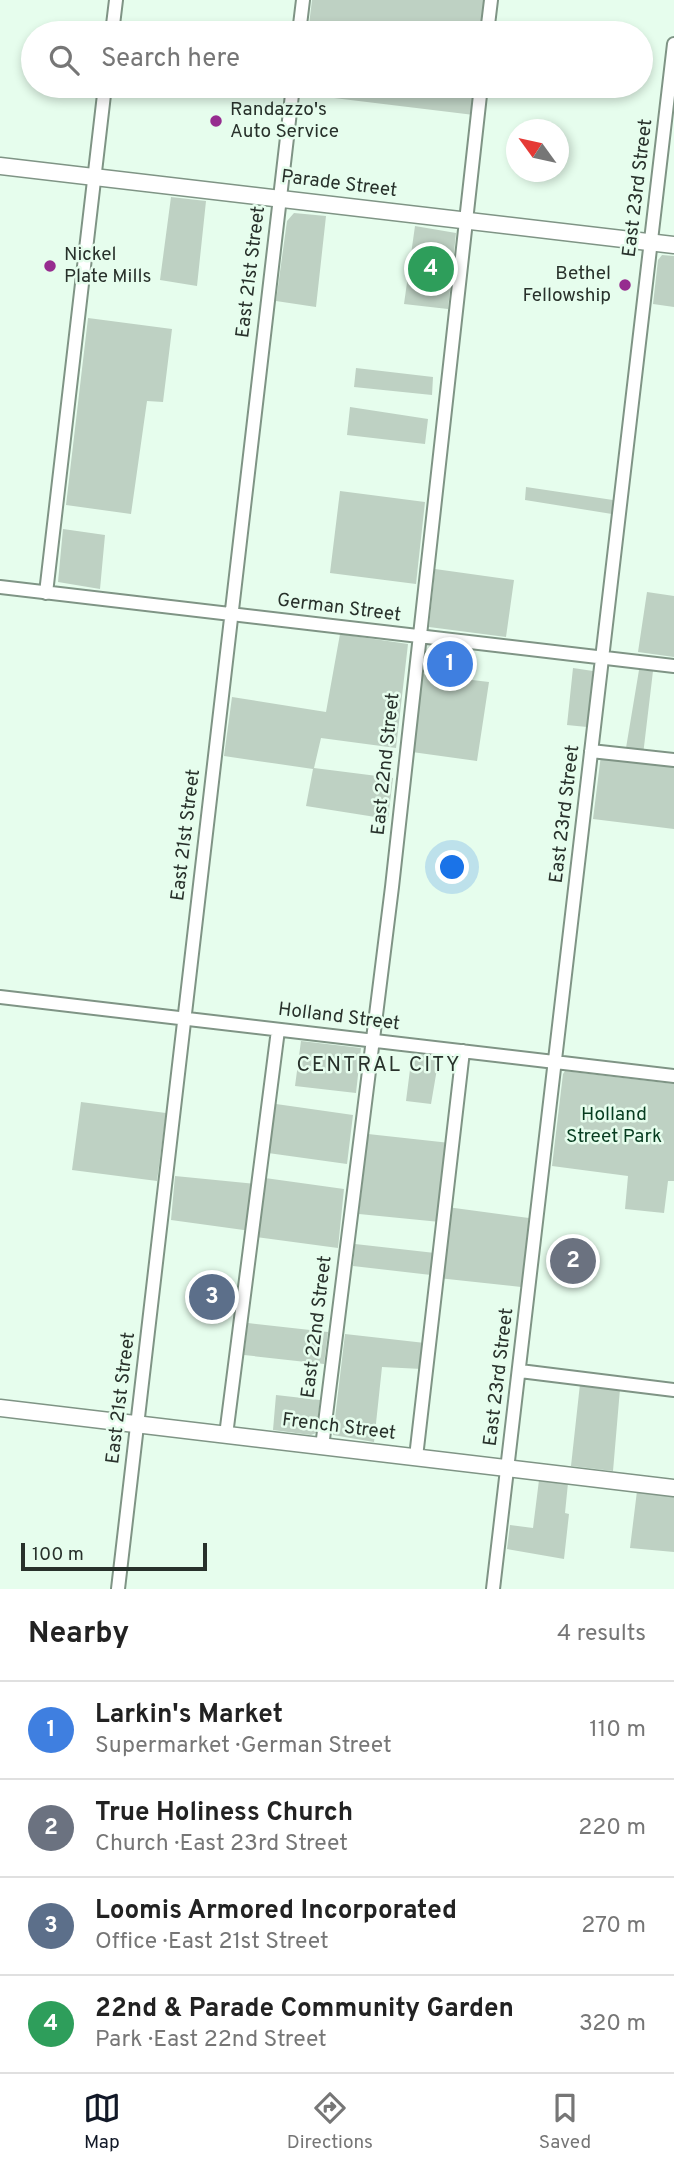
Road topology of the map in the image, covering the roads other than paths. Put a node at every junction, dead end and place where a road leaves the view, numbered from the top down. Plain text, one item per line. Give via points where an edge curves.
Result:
1 (116, 0) edge
2 (303, 0) edge
3 (491, 0) edge
4 (113, 21) edge
5 (300, 21) edge
6 (488, 21) edge
7 (674, 44) edge
8 (103, 98) edge
9 (292, 98) edge
10 (480, 98) edge
11 (0, 166) edge
12 (93, 177) junction
13 (279, 198) junction
14 (465, 220) junction
15 (651, 242) junction
16 (674, 245) edge
17 (0, 587) edge
18 (46, 593) junction
19 (231, 614) junction
20 (420, 637) junction
21 (602, 658) junction
22 (674, 666) edge
23 (591, 751) junction
24 (674, 760) edge
25 (0, 997) edge
26 (184, 1019) junction
27 (278, 1030) junction
28 (372, 1041) junction
29 (463, 1051) junction
30 (555, 1062) junction
31 (674, 1076) edge
32 (520, 1371) junction
33 (674, 1390) edge
34 (0, 1408) edge
35 (137, 1425) junction
36 (226, 1435) junction
37 (321, 1447) junction
38 (416, 1458) junction
39 (508, 1468) junction
40 (674, 1488) edge
41 (118, 1589) edge
42 (493, 1589) edge

1 - 4 street
2 - 5 street
3 - 6 street
7 - 15 street, East 23rd Street
8 - 12 street
9 - 13 street, East 21st Street
10 - 14 street, East 22nd Street
11 - 12 main road, Parade Street
12 - 13 main road, Parade Street
12 - 18 street
13 - 14 main road, Parade Street
13 - 19 street, East 21st Street
14 - 15 main road, Parade Street
14 - 20 street, East 22nd Street
15 - 16 main road, Parade Street
15 - 21 street, East 23rd Street
17 - 18 street, German Street
18 - 19 street, German Street
19 - 20 street, German Street
19 - 26 street, East 21st Street
20 - 21 street, German Street
20 - 28 street, East 22nd Street
21 - 22 street, German Street
21 - 23 street, East 23rd Street
23 - 24 street
23 - 30 street, East 23rd Street
25 - 26 street, Holland Street
26 - 27 street, Holland Street
26 - 35 street, East 21st Street
27 - 28 street, Holland Street
27 - 36 street
28 - 29 street, Holland Street
28 - 37 street, East 22nd Street
29 - 30 street, Holland Street
29 - 38 street
30 - 31 street, Holland Street
30 - 32 street, East 23rd Street
32 - 33 street
32 - 39 street, East 23rd Street
34 - 35 main road, French Street
35 - 36 main road, French Street
35 - 41 street, East 21st Street
36 - 37 main road, French Street
37 - 38 main road, French Street
38 - 39 main road, French Street
39 - 40 main road, French Street
39 - 42 street, East 23rd Street

